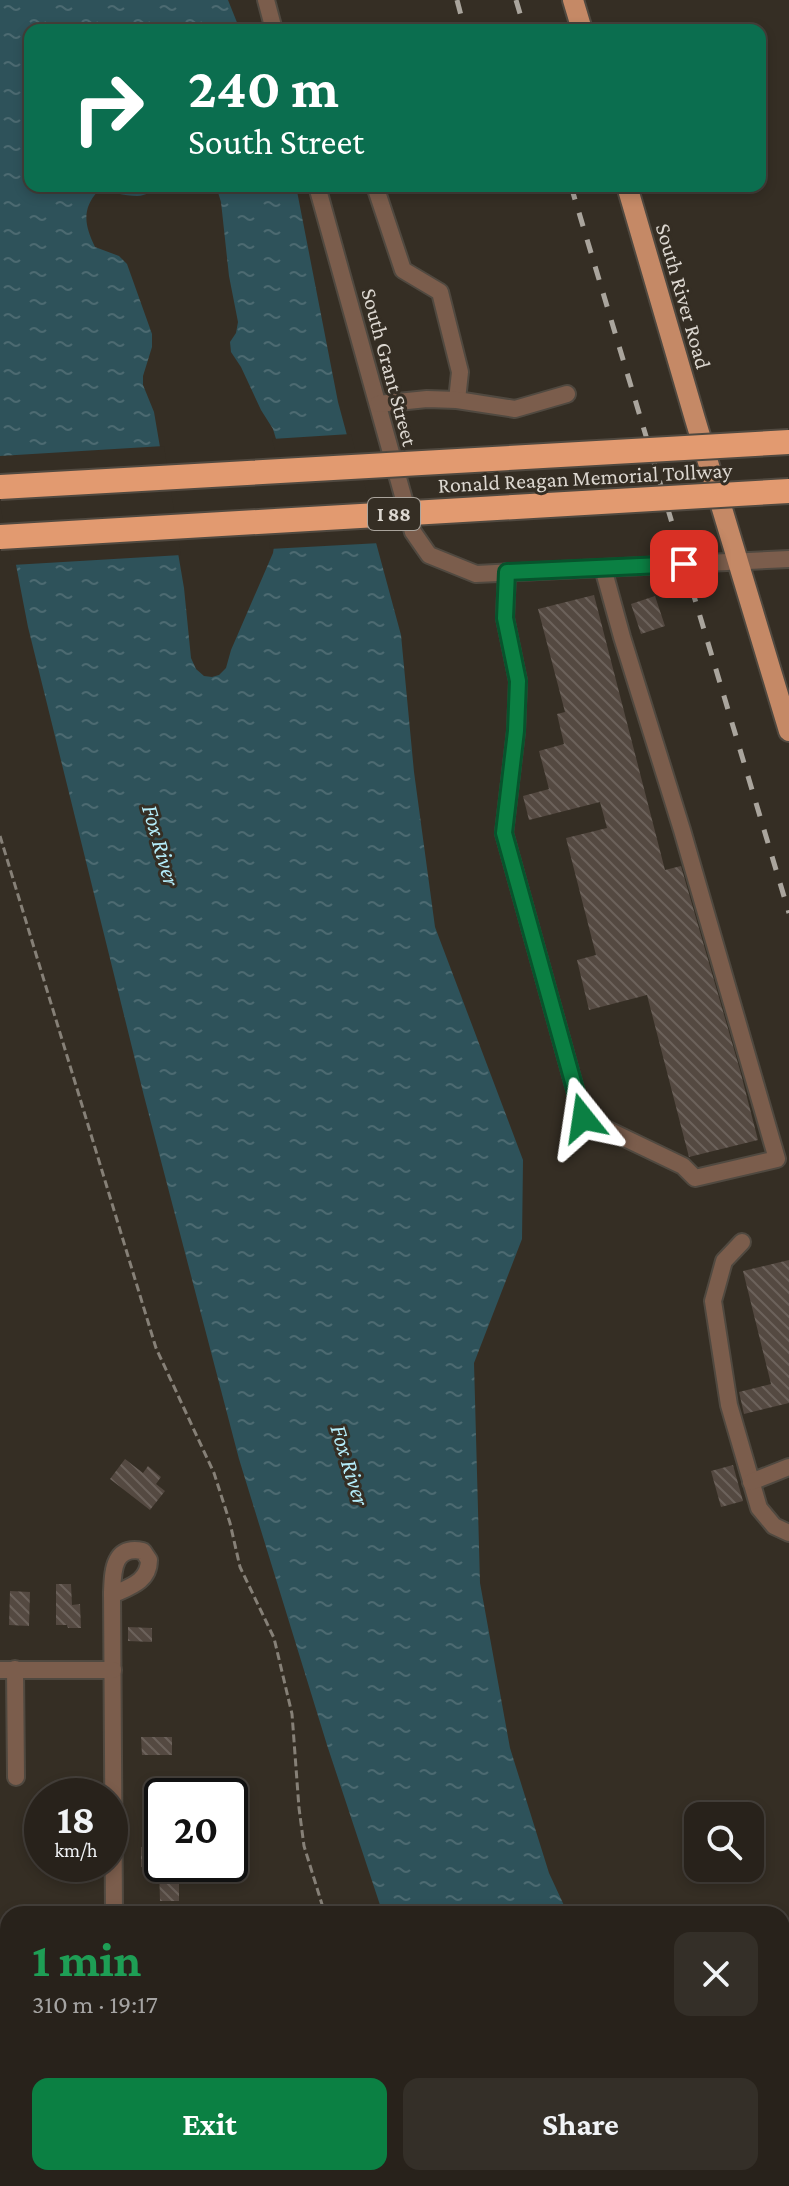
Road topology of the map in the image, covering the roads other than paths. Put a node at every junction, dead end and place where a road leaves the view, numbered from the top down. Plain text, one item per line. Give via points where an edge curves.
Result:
1 (266, 0) edge
2 (573, 0) edge
3 (272, 24) edge
4 (580, 24) edge
5 (319, 192) edge
6 (377, 192) edge
7 (629, 192) edge
8 (567, 394) dead end
9 (457, 400) junction
10 (378, 404) junction
11 (789, 442) edge
12 (0, 487) edge
13 (789, 491) edge
14 (0, 537) edge
15 (789, 559) edge
16 (739, 562) junction
17 (603, 568) junction
18 (507, 572) junction
19 (789, 731) edge
20 (742, 1242) dead end
21 (789, 1467) edge
22 (751, 1482) junction
23 (789, 1533) edge
24 (112, 1595) dead end
25 (7, 1670) edge
26 (113, 1670) junction
27 (16, 1777) dead end
28 (114, 1906) edge
29 (0, 2033) edge
30 (0, 2043) edge

1 - 3 street
2 - 4 main road
5 - 10 street, South Grant Street
6 - 9 street via 403,270 440,292 460,372
7 - 16 main road, South River Road
8 - 9 street via 515,409
9 - 10 street
10 - 18 street, South Grant Street via 413,532 429,555 476,574
11 - 12 highway, Ronald Reagan Memorial Tollway / I 88, bridge
13 - 14 highway, Ronald Reagan Memorial Tollway / I 88, bridge
15 - 16 street
16 - 17 street
16 - 19 main road, South River Road
17 - 18 street
17 - 18 street via 777,1159 695,1178 683,1166 583,1118 504,833 518,681 505,618
20 - 22 street via 724,1261 713,1301 729,1405
21 - 22 street
22 - 23 street via 759,1508 774,1526
24 - 26 street
25 - 26 street
25 - 27 street
26 - 28 street
29 - 30 street

